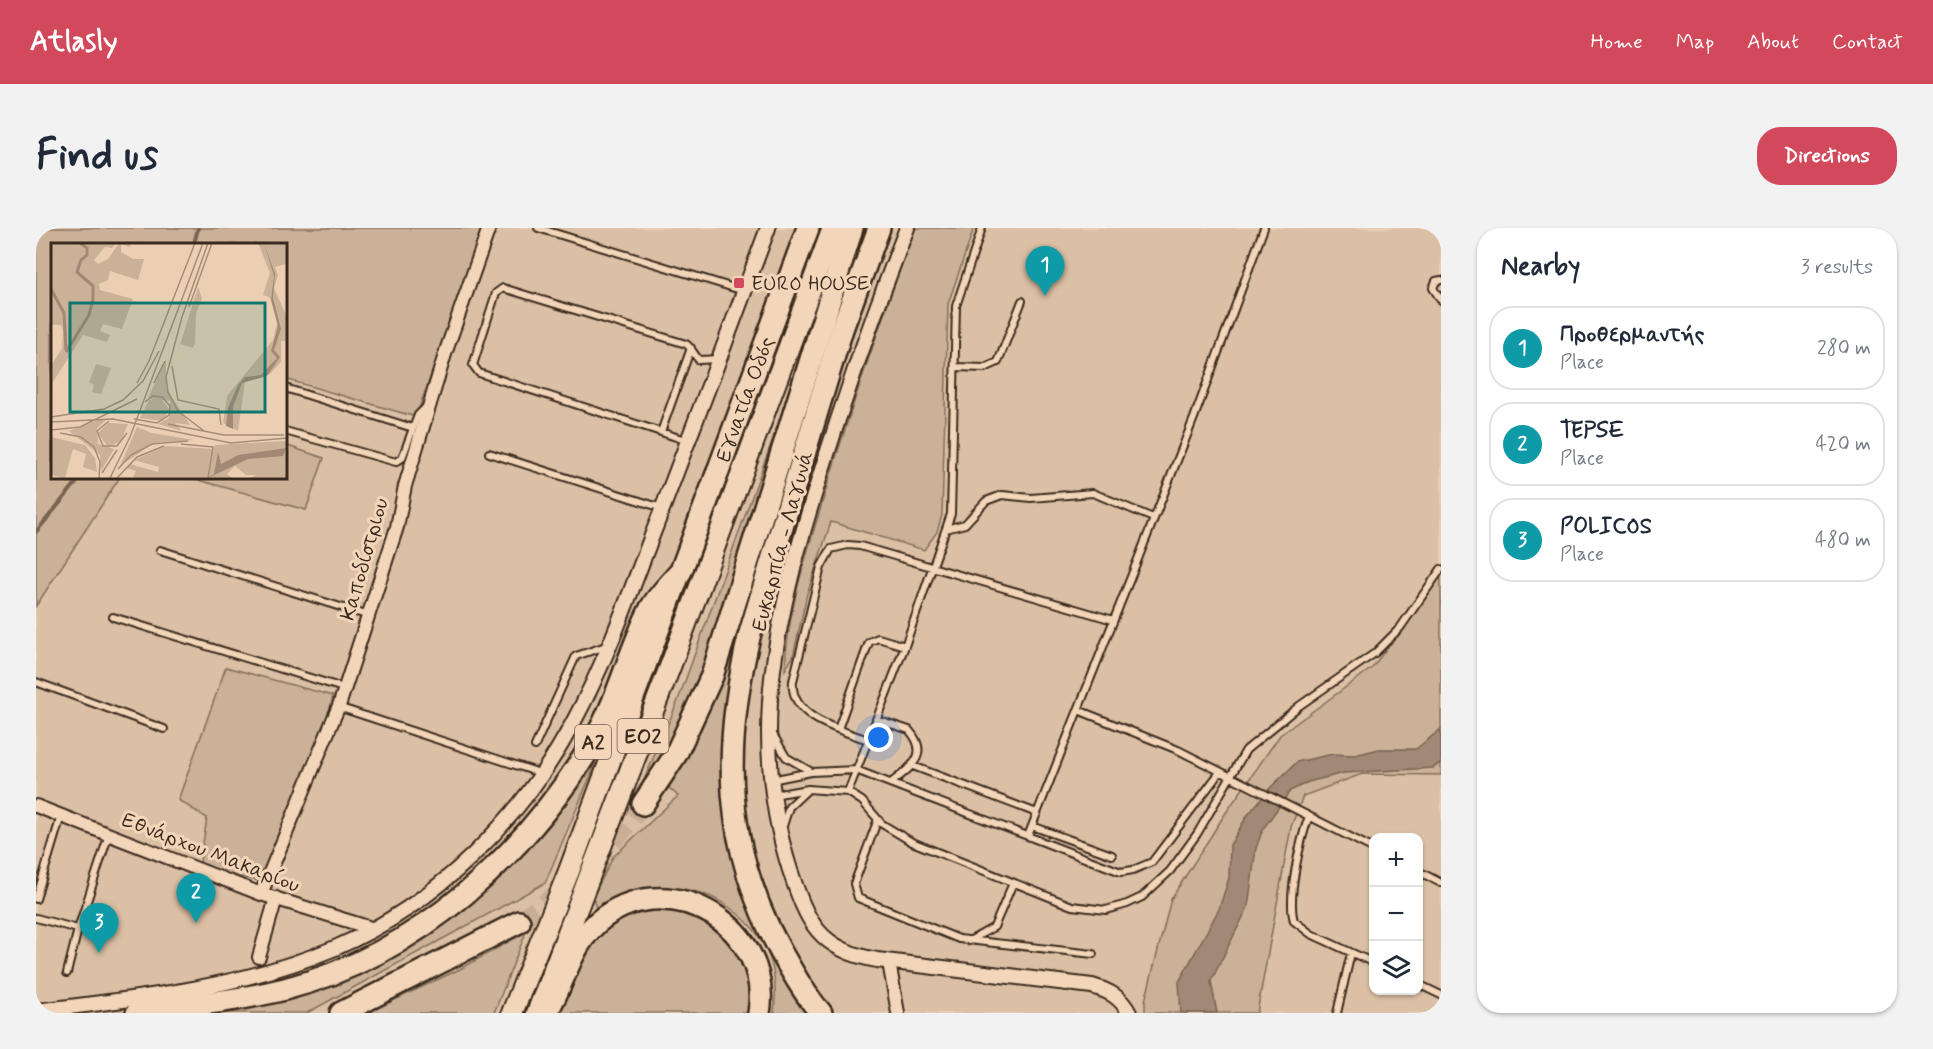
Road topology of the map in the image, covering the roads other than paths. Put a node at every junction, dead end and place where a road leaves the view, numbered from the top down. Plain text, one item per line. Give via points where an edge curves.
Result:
1 (489, 228) edge
2 (538, 228) edge
3 (768, 228) edge
4 (808, 228) edge
5 (833, 228) edge
6 (852, 228) edge
7 (879, 228) edge
8 (907, 228) edge
9 (982, 228) edge
10 (1264, 228) edge
11 (1441, 280) edge
12 (744, 292) junction
13 (1441, 300) edge
14 (1022, 301) dead end
15 (691, 348) junction
16 (720, 359) junction
17 (956, 367) junction
18 (286, 388) edge
19 (430, 402) junction
20 (413, 428) junction
21 (286, 431) edge
22 (661, 432) junction
23 (688, 441) junction
24 (489, 453) dead end
25 (662, 508) junction
26 (1153, 518) junction
27 (946, 529) junction
28 (160, 550) dead end
29 (933, 567) junction
30 (1441, 569) edge
31 (681, 571) junction
32 (370, 616) junction
33 (113, 617) dead end
34 (1113, 620) junction
35 (609, 645) junction
36 (905, 646) junction
37 (36, 682) edge
38 (343, 688) junction
39 (338, 707) junction
40 (768, 710) junction
41 (1078, 710) junction
42 (876, 719) junction
43 (164, 729) dead end
44 (838, 729) junction
45 (868, 740) junction
46 (535, 746) dead end
47 (913, 766) junction
48 (856, 770) junction
49 (811, 772) junction
50 (1220, 772) junction
51 (542, 774) junction
52 (1231, 777) junction
53 (771, 780) junction
54 (891, 783) junction
55 (808, 789) junction
56 (848, 792) junction
57 (773, 795) junction
58 (643, 804) tunnel mouth
59 (36, 806) edge
60 (1037, 813) junction
61 (61, 816) junction
62 (1309, 816) junction
63 (878, 819) junction
64 (1032, 826) junction
65 (109, 834) junction
66 (1028, 836) junction
67 (781, 838) junction
68 (1369, 846) edge
69 (1112, 855) dead end
70 (1423, 873) edge
71 (1013, 883) junction
72 (1441, 883) edge
73 (261, 894) junction
74 (276, 898) junction
75 (36, 899) edge
76 (36, 918) edge
77 (519, 922) tunnel mouth
78 (78, 929) junction
79 (374, 929) junction
80 (969, 941) junction
81 (1351, 953) junction
82 (1094, 954) dead end
83 (259, 957) dead end
84 (1369, 961) edge
85 (889, 962) junction
86 (67, 973) dead end
87 (1423, 986) edge
88 (1441, 995) edge
89 (36, 1011) edge
90 (345, 1011) edge
91 (137, 1013) edge
92 (512, 1013) edge
93 (537, 1013) edge
94 (546, 1013) edge
95 (759, 1013) edge
96 (821, 1013) edge
97 (898, 1013) edge
98 (1130, 1013) edge
99 (1337, 1013) edge

1 - 19 street, Καποδίστριου
2 - 12 lane
3 - 12 street
4 - 31 highway, Εγνατία Οδός / Α2
5 - 93 highway, ΕΟ2
6 - 58 highway via 712,676 680,746
7 - 96 highway via 842,329 750,633 733,732 732,788 745,868 776,942
8 - 40 street, Ευκαρπία - Λαγυνά via 854,371 796,553 778,625
9 - 17 lane via 957,301
10 - 26 lane
11 - 13 lane via 1433,288
12 - 16 street
14 - 17 lane via 998,362 988,368
15 - 16 lane via 699,360
15 - 22 lane
15 - 22 lane via 507,288 496,293 473,362 476,371
16 - 23 street
17 - 27 lane via 953,492
18 - 20 lane
19 - 20 lane
19 - 32 street, Καποδίστριου
20 - 21 lane via 402,458 392,463
22 - 23 lane
23 - 25 street
24 - 25 lane
25 - 35 street
26 - 27 lane via 1093,493 1031,498 1002,495 986,501 965,524
26 - 34 lane
27 - 29 lane
28 - 32 lane
29 - 34 lane
29 - 36 lane
29 - 44 lane via 848,545 831,549 826,555 792,687 804,710
30 - 52 lane via 1400,628 1375,653 1264,733 1246,750
31 - 91 highway, Α2 via 651,608 612,705 563,788 529,831 469,892 410,935 332,973 284,989
31 - 92 highway, ΕΟ2
32 - 38 street, Καποδίστριου
33 - 38 lane
34 - 41 lane
35 - 46 lane via 576,656
35 - 51 street via 574,722
36 - 42 lane
36 - 44 lane via 878,638 869,642
37 - 43 lane
38 - 39 street, Καποδίστριου
39 - 51 lane
39 - 73 street, Καποδίστριου
40 - 49 lane via 781,751 792,763
40 - 53 street, Ευκαρπία - Λαγυνά
41 - 50 lane via 1152,737
41 - 60 lane
42 - 45 lane
42 - 47 lane via 901,725 915,737 918,756
44 - 45 lane
45 - 48 lane
47 - 54 lane
47 - 60 lane
48 - 49 lane
48 - 54 lane
48 - 56 lane
49 - 53 lane
50 - 52 lane
50 - 66 lane via 1160,853 1152,862 1133,870 1107,868
51 - 79 street via 466,861 414,904
52 - 62 lane
52 - 71 lane via 1170,871 1142,897 1106,910 1090,910
53 - 57 street, Ευκαρπία - Λαγυνά
54 - 66 lane
55 - 56 lane
55 - 57 lane
55 - 67 lane via 789,807
56 - 63 lane
57 - 67 street, Ευκαρπία - Λαγυνά
59 - 61 street, Εθνάρχου Μακαρίου
60 - 64 lane
61 - 65 street, Εθνάρχου Μακαρίου
61 - 75 lane
62 - 68 lane
62 - 81 lane via 1292,906 1294,921 1311,934
63 - 71 lane via 912,842
63 - 80 lane via 854,884 858,898
64 - 66 lane
64 - 69 lane
65 - 73 street, Εθνάρχου Μακαρίου
65 - 78 lane
67 - 85 street, Ευκαρπία - Λαγυνά via 801,903 813,927 849,954
70 - 72 lane
71 - 80 lane via 994,927
73 - 74 street, Εθνάρχου Μακαρίου
74 - 79 street, Εθνάρχου Μακαρίου
74 - 83 street
76 - 78 lane
77 - 90 highway
78 - 86 lane
79 - 89 street via 288,966 204,987
80 - 82 lane
81 - 84 lane
81 - 99 lane
85 - 97 street
85 - 98 street, Ευκαρπία - Λαγυνά via 1092,986 1111,992
87 - 88 lane
94 - 95 highway via 573,954 592,926 636,902 670,898 701,906 742,941 757,970

